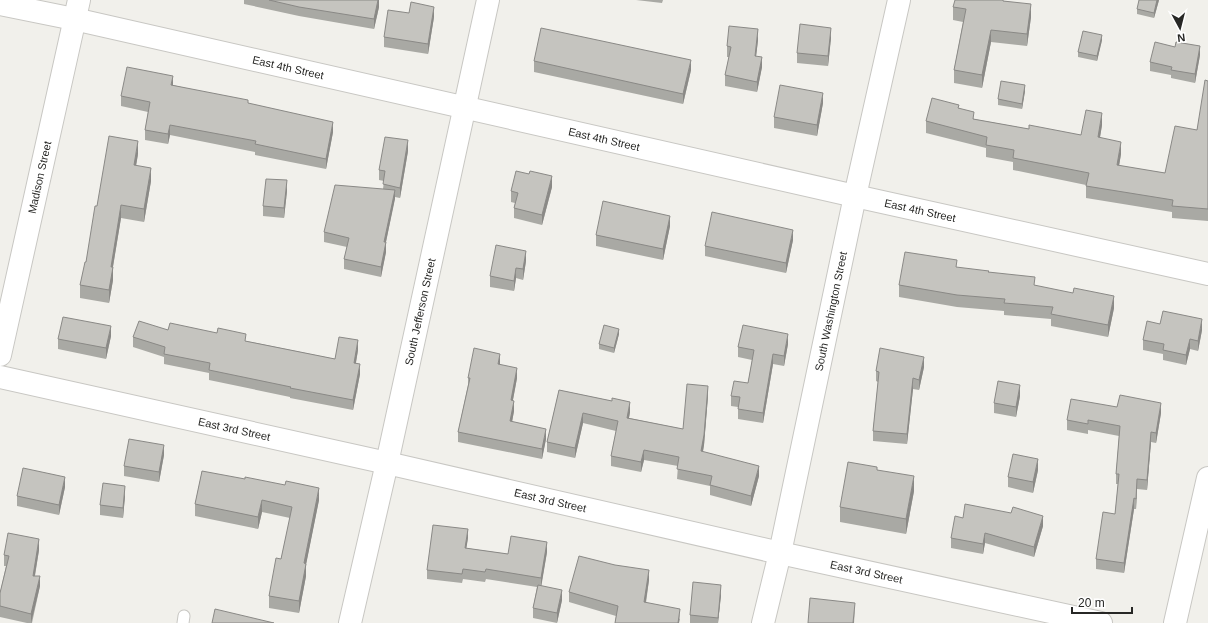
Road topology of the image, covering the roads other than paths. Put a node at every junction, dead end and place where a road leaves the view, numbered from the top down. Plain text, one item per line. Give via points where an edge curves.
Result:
1 (488, 0) edge
2 (899, 0) edge
3 (0, 4) edge
4 (76, 10) edge
5 (464, 108) junction
6 (855, 196) junction
7 (1208, 274) edge
8 (0, 355) edge
9 (0, 377) edge
10 (387, 463) junction
11 (1208, 478) edge
12 (780, 554) junction
13 (350, 623) edge
14 (763, 623) edge
15 (1101, 623) edge
16 (1175, 623) edge

1 - 5 street, South Jefferson Street
2 - 6 street, South Washington Street
3 - 4 street, East 4th Street
4 - 5 street, East 4th Street
4 - 8 street, Madison Street
5 - 6 street, East 4th Street
5 - 10 street, South Jefferson Street
6 - 7 street, East 4th Street
6 - 12 street, South Washington Street
9 - 10 street, East 3rd Street
10 - 12 street, East 3rd Street
10 - 13 street, South Jefferson Street
11 - 16 street
12 - 14 street, South Washington Street
12 - 15 street, East 3rd Street

